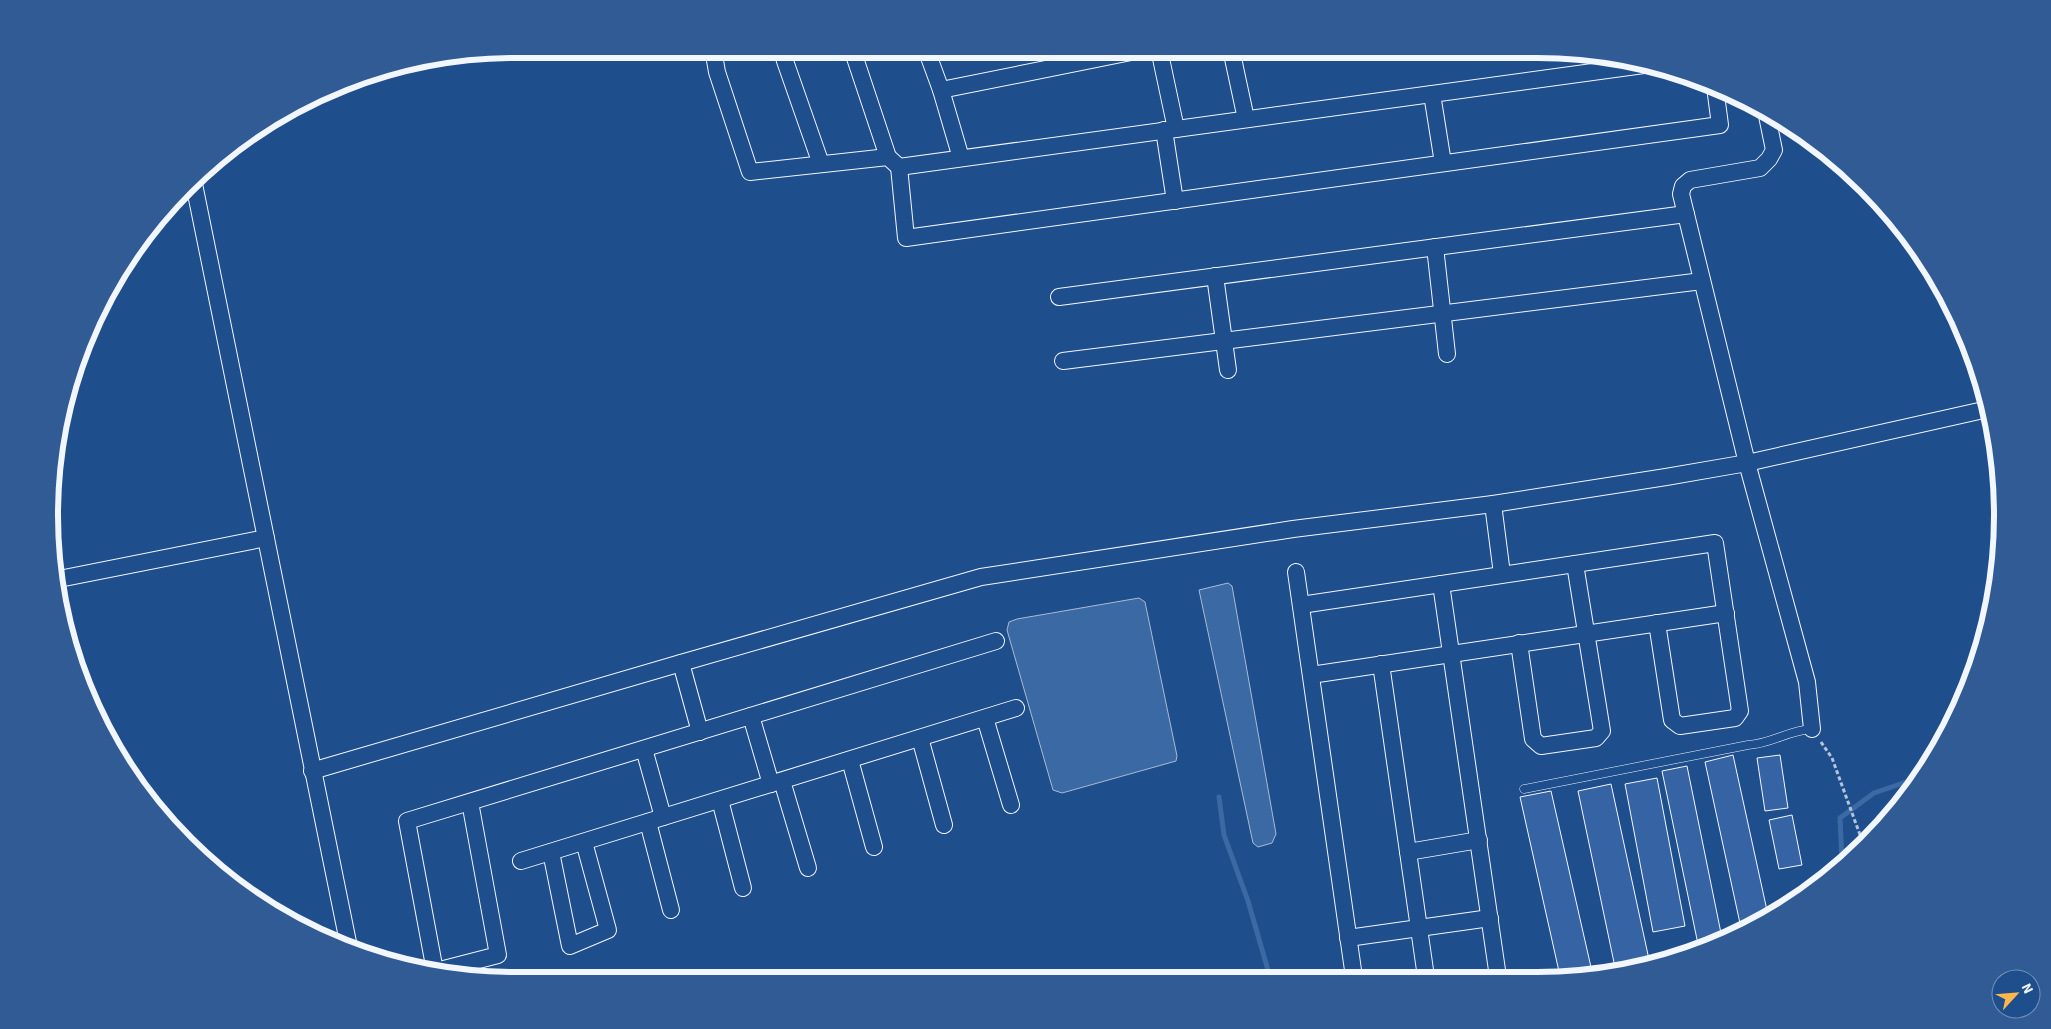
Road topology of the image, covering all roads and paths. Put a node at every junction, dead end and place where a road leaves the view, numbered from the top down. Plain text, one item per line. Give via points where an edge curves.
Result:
1 (715, 58) edge
2 (784, 58) edge
3 (855, 58) edge
4 (929, 58) edge
5 (1101, 58) edge
6 (1160, 58) edge
7 (1233, 58) edge
8 (1630, 67) edge
9 (941, 90) junction
10 (1432, 94) junction
11 (1717, 95) edge
12 (1246, 119) junction
13 (1768, 121) edge
14 (1170, 130) junction
15 (961, 158) junction
16 (894, 162) junction
17 (821, 164) junction
18 (1443, 164) junction
19 (195, 188) edge
20 (1175, 201) junction
21 (1686, 214) junction
22 (1435, 247) junction
23 (1215, 276) junction
24 (1702, 281) junction
25 (1059, 297) dead end
26 (1442, 314) junction
27 (1224, 341) junction
28 (1447, 354) dead end
29 (1063, 360) dead end
30 (1228, 370) dead end
31 (1981, 410) edge
32 (1747, 463) junction
33 (1493, 504) junction
34 (266, 538) junction
35 (1575, 564) junction
36 (1296, 572) dead end
37 (1502, 574) junction
38 (62, 578) edge
39 (1442, 584) junction
40 (1301, 605) junction
41 (1726, 613) junction
42 (1657, 623) junction
43 (1586, 633) junction
44 (996, 641) dead end
45 (1519, 643) junction
46 (1452, 654) junction
47 (681, 663) junction
48 (1381, 664) junction
49 (1311, 675) junction
50 (1016, 708) dead end
51 (751, 716) junction
52 (985, 718) junction
53 (1812, 729) junction
54 (700, 732) junction
55 (920, 738) junction
56 (644, 749) junction
57 (850, 760) junction
58 (312, 771) junction
59 (776, 782) junction
60 (1524, 789) dead end
61 (720, 800) junction
62 (470, 802) junction
63 (1011, 805) dead end
64 (656, 820) junction
65 (944, 825) dead end
66 (1861, 837) edge
67 (1479, 840) junction
68 (584, 842) junction
69 (874, 847) dead end
70 (551, 852) junction
71 (1408, 852) junction
72 (521, 862) dead end
73 (808, 868) dead end
74 (743, 888) dead end
75 (671, 910) dead end
76 (1490, 918) junction
77 (1419, 928) junction
78 (1348, 938) junction
79 (347, 940) edge
80 (435, 965) edge
81 (451, 967) edge
82 (1353, 972) edge
83 (1425, 972) edge
84 (1497, 972) edge

1 - 17 street via 750,172
2 - 17 street
3 - 16 street
4 - 9 street
5 - 9 street
6 - 14 street
7 - 12 street
8 - 10 street
9 - 15 street
10 - 12 street
10 - 18 street
11 - 18 street via 1720,125
12 - 14 street
13 - 21 street via 1774,150 1769,159 1760,168 1690,180 1683,186 1681,194
14 - 15 street
14 - 20 street
15 - 16 street
16 - 17 street
16 - 20 street via 906,238
18 - 20 street
19 - 34 street
21 - 22 street
21 - 24 street
22 - 23 street
22 - 26 street
23 - 25 street
23 - 27 street
24 - 26 street
24 - 32 street
26 - 27 street
26 - 28 street
27 - 29 street
27 - 30 street
31 - 32 street
32 - 33 street
32 - 53 street via 1807,682
33 - 37 street
33 - 47 street via 1293,529 981,577
34 - 38 street
34 - 58 street
35 - 37 street
35 - 41 street via 1715,543
35 - 43 street
36 - 40 street
37 - 39 street
39 - 40 street
39 - 46 street
40 - 49 street
41 - 42 street
41 - 42 street via 1740,711 1735,718 1680,726 1672,720
42 - 43 street
43 - 45 street
43 - 45 street via 1602,731 1596,738 1541,746 1533,739
44 - 51 street
45 - 46 street
46 - 48 street
46 - 67 street
47 - 54 street
47 - 58 street
48 - 49 street
48 - 71 street
49 - 78 street
50 - 52 street
51 - 54 street
51 - 59 street
52 - 55 street
52 - 63 street
53 - 60 lane via 1798,730 1763,744
53 - 66 path via 1832,758
54 - 56 street
55 - 57 street
55 - 65 street
56 - 62 street
56 - 64 street
57 - 59 street
57 - 69 street
58 - 79 street
59 - 61 street
59 - 73 street
61 - 64 street
61 - 74 street
62 - 80 street via 407,821
62 - 81 street via 498,955
64 - 68 street
64 - 75 street
67 - 71 street
67 - 76 street
68 - 70 street
68 - 70 street via 608,930 570,946
70 - 72 street
71 - 77 street
76 - 77 street
76 - 84 street
77 - 78 street
77 - 83 street
78 - 82 street

